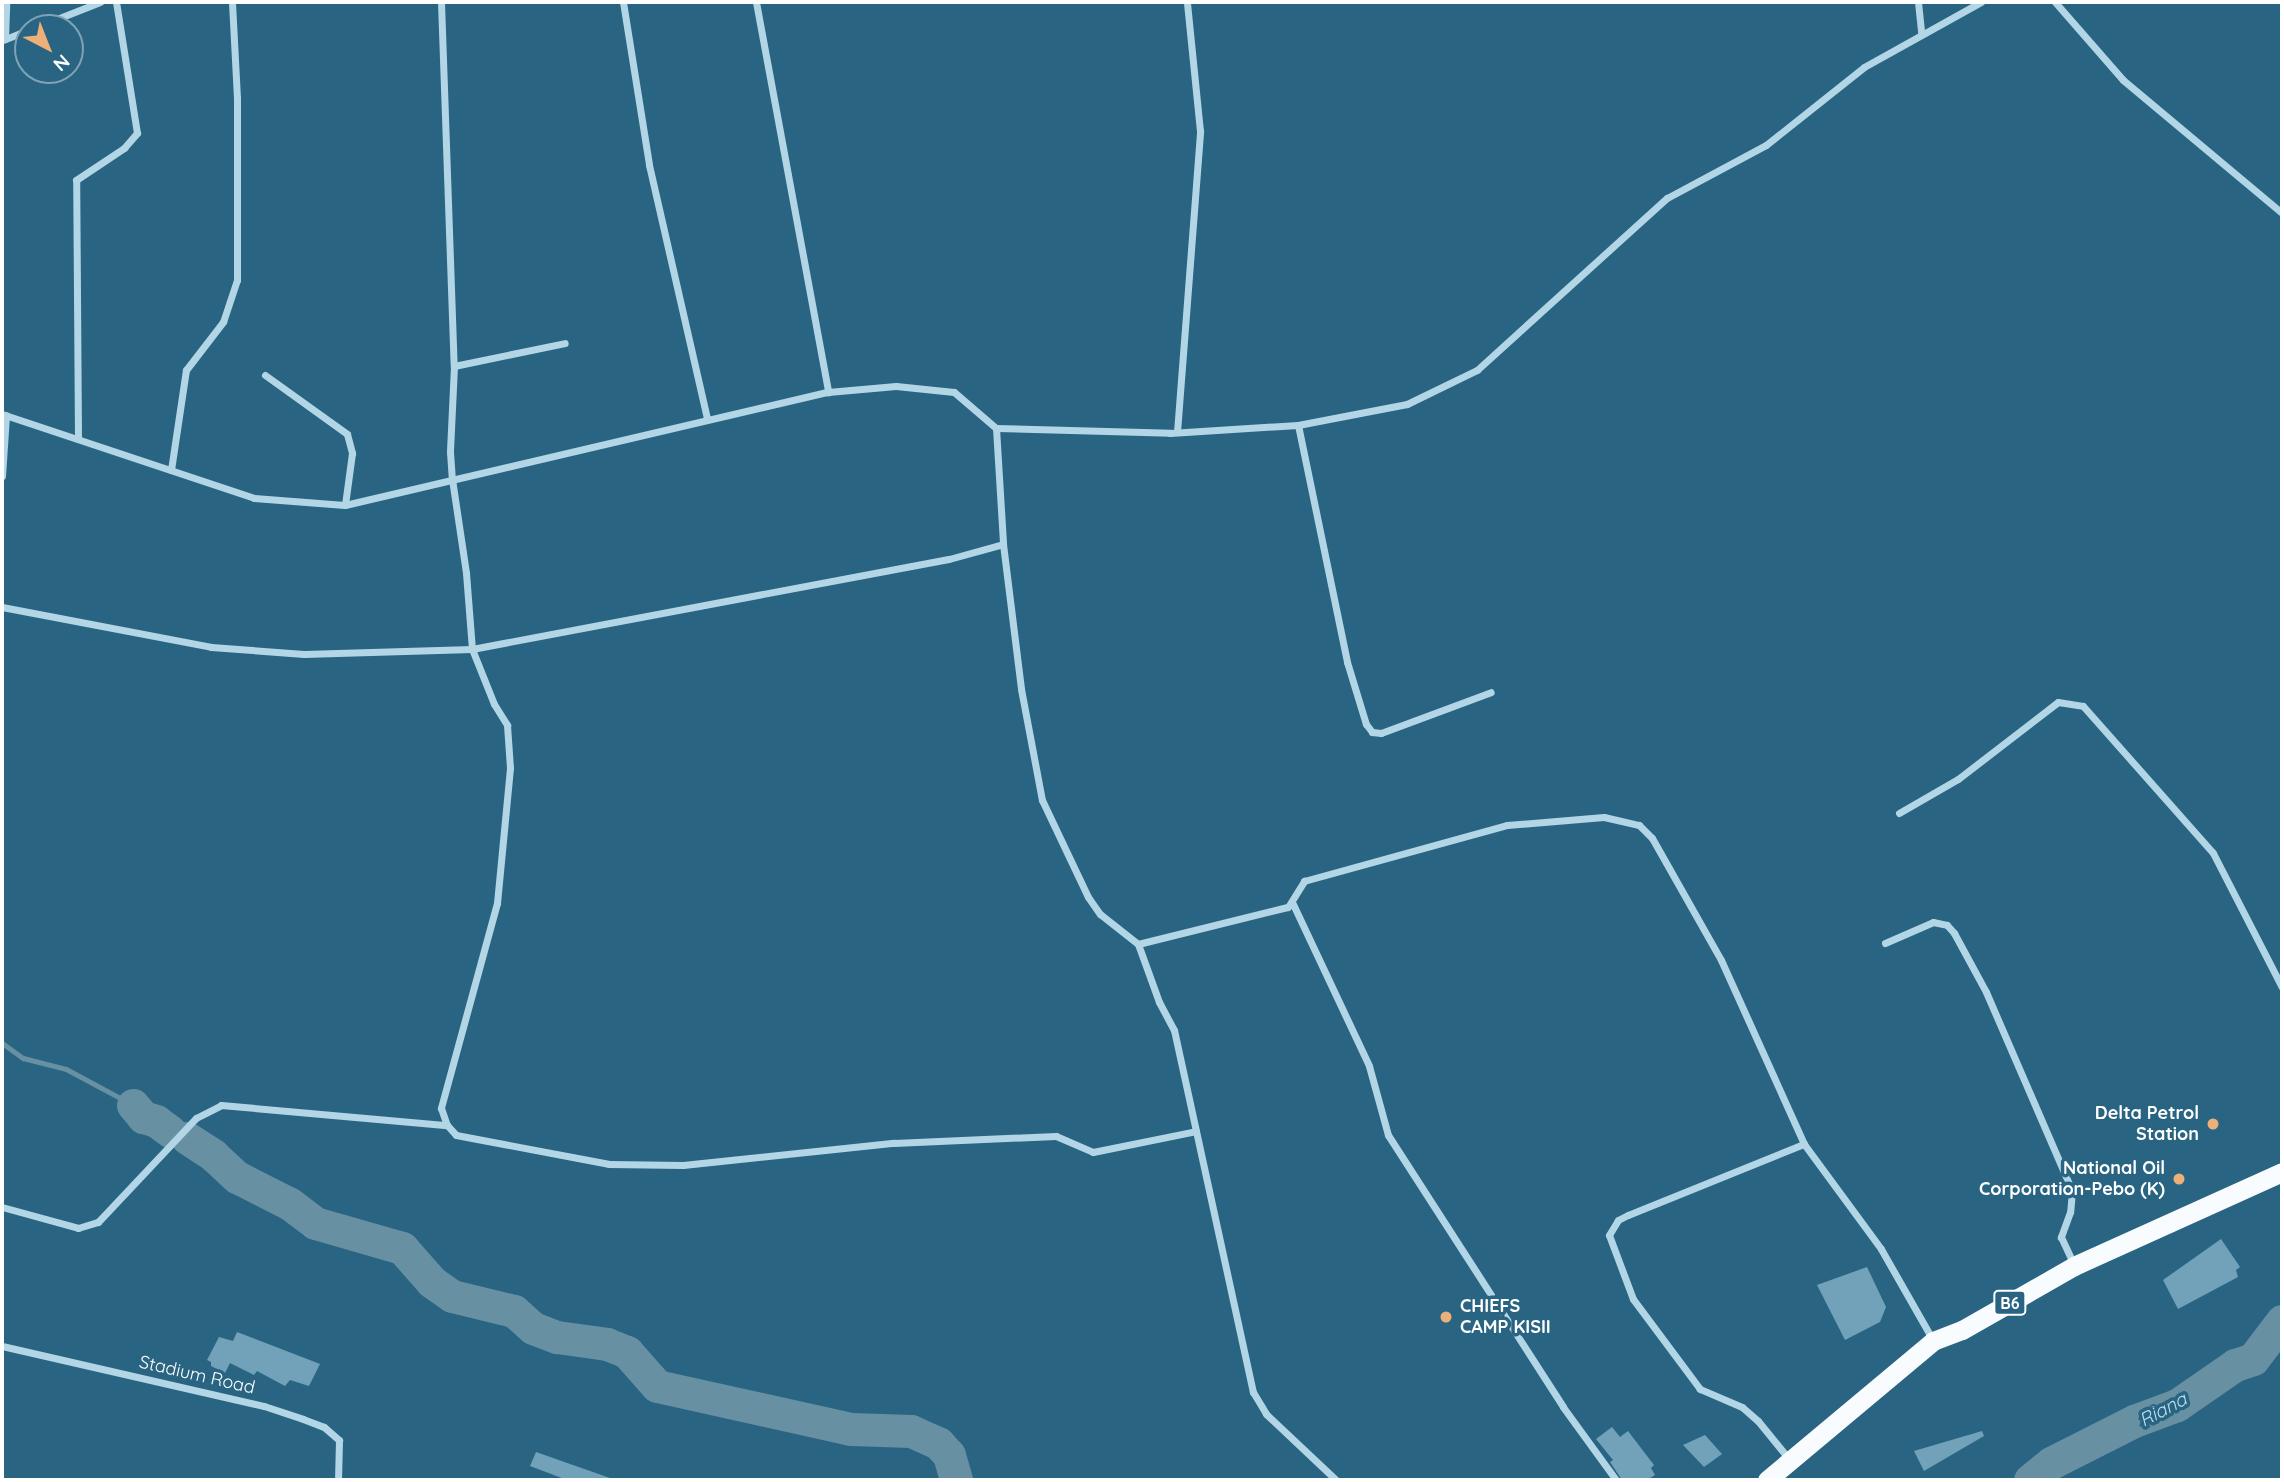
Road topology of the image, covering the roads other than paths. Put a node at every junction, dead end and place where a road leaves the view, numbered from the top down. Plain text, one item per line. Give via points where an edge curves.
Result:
1 (6, 2) edge
2 (100, 2) edge
3 (116, 2) edge
4 (232, 2) edge
5 (441, 2) edge
6 (623, 2) edge
7 (756, 2) edge
8 (1187, 2) edge
9 (1918, 2) edge
10 (1981, 2) edge
11 (2055, 2) edge
12 (70, 14) edge
13 (1921, 33) junction
14 (4, 40) edge
15 (2282, 214) edge
16 (565, 344) dead end
17 (454, 366) junction
18 (265, 374) dead end
19 (828, 392) junction
20 (4, 414) edge
21 (707, 419) junction
22 (1298, 425) junction
23 (996, 428) junction
24 (1177, 432) junction
25 (78, 438) junction
26 (172, 470) junction
27 (2, 476) edge
28 (452, 479) junction
29 (345, 505) junction
30 (1003, 544) junction
31 (2, 607) edge
32 (472, 649) junction
33 (1491, 692) dead end
34 (1899, 813) dead end
35 (1292, 902) junction
36 (1885, 943) dead end
37 (1138, 944) junction
38 (2282, 987) edge
39 (447, 1125) junction
40 (1196, 1131) junction
41 (1804, 1144) junction
42 (2282, 1172) edge
43 (2, 1207) edge
44 (2074, 1266) junction
45 (1933, 1341) junction
46 (2, 1346) edge
47 (1789, 1459) junction
48 (338, 1480) edge
49 (1336, 1480) edge
50 (1616, 1480) edge
51 (1767, 1480) edge

1 - 14 street
2 - 12 street
3 - 25 street via 137,133 124,148 76,180
4 - 26 street via 237,280 223,322 186,370
5 - 17 street
6 - 21 street via 649,164
7 - 19 street
8 - 24 street via 1200,131
9 - 13 street
10 - 13 street
11 - 15 street via 2123,80
13 - 22 street via 1864,67 1766,145 1667,198 1477,369 1407,404
16 - 17 street
17 - 28 street
18 - 29 street via 347,434 352,453
19 - 21 street
19 - 23 street via 896,386 954,392
20 - 25 street
20 - 27 street
21 - 28 street
22 - 24 street
22 - 33 street via 1347,663 1366,724 1381,733
23 - 24 street
23 - 30 street
25 - 26 street
26 - 29 street via 254,498
28 - 29 street
28 - 32 street
30 - 32 street via 949,559
30 - 37 street via 1041,800 1088,897 1100,914
31 - 32 street via 211,647 304,654
32 - 39 street via 507,725 510,768 497,903 441,1108
34 - 38 street via 1979,764 2058,702 2083,706 2213,852
35 - 37 street
35 - 41 street via 1304,881 1507,825 1604,817 1639,825 1652,838 1721,960
35 - 50 street via 1369,1066 1388,1135 1563,1407
36 - 44 street via 1933,922 1947,925 1954,933 1986,992 2072,1191 2060,1237
37 - 40 street via 1174,1030
39 - 40 street via 456,1135 609,1164 683,1165 894,1143 1056,1136 1093,1152
39 - 43 street via 220,1105 196,1118 98,1222 78,1228
40 - 49 street via 1252,1392 1266,1414
41 - 45 street via 1881,1249
41 - 47 street via 1628,1215 1618,1220 1609,1235 1633,1299 1700,1389 1742,1406
42 - 44 highway, B6
44 - 45 highway, B6 via 1962,1330
45 - 47 highway, B6
46 - 48 street, Stadium Road via 264,1406 324,1427 338,1440
47 - 51 highway, B6

